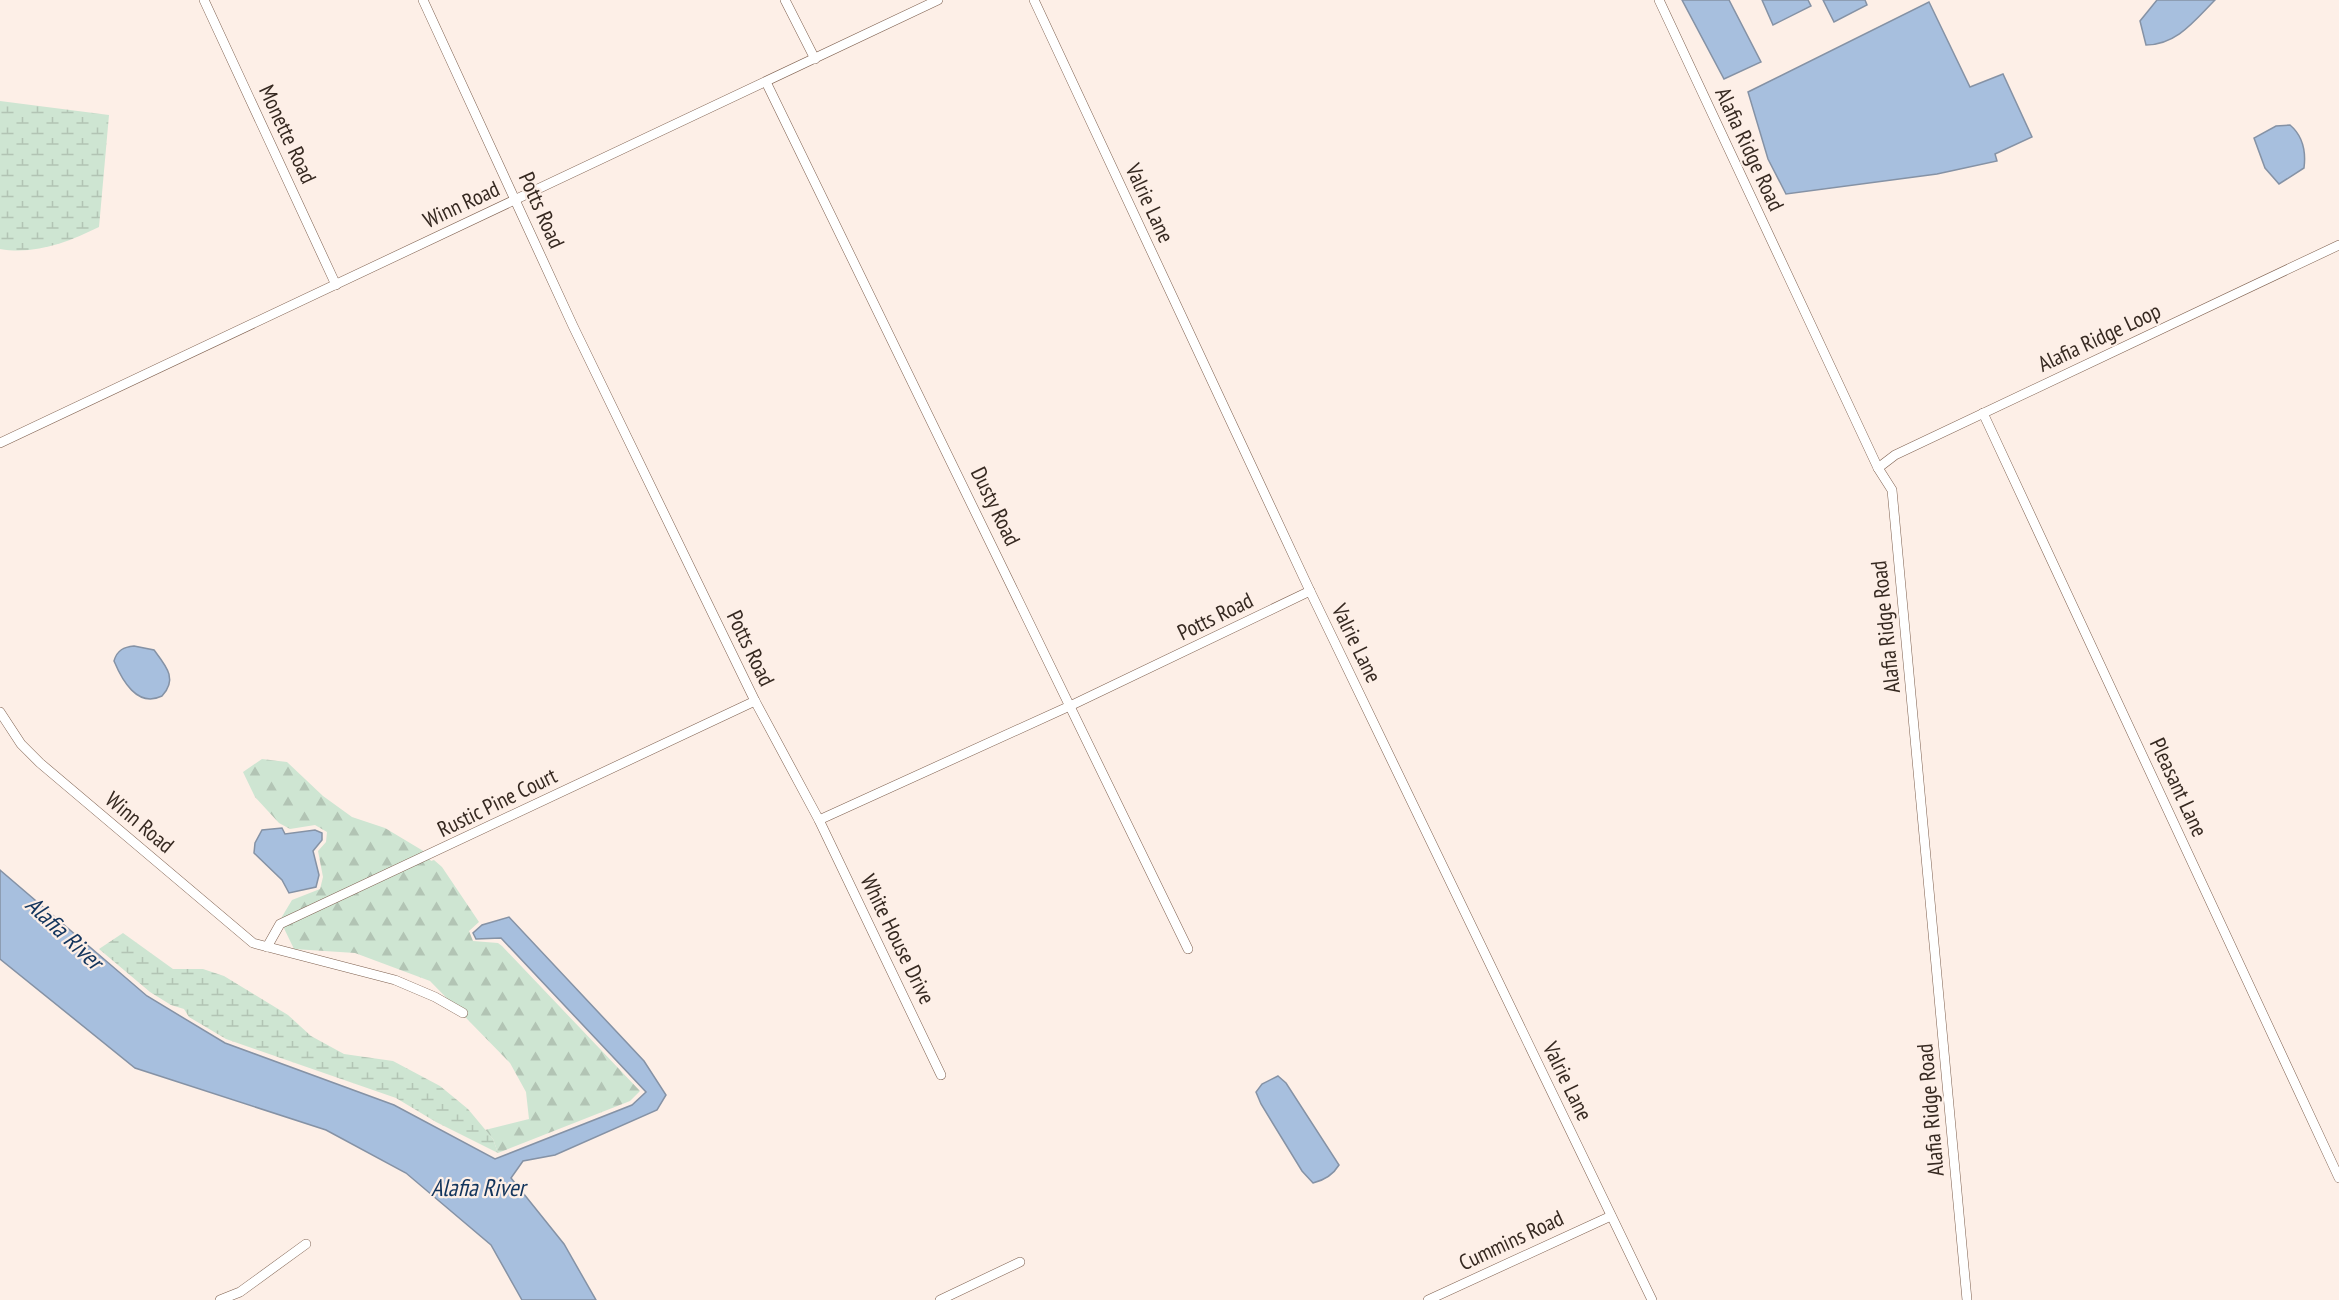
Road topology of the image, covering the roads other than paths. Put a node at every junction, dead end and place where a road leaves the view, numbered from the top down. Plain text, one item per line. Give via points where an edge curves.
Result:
1 (204, 0) edge
2 (423, 0) edge
3 (785, 0) edge
4 (938, 0) edge
5 (1034, 0) edge
6 (1659, 0) edge
7 (815, 59) junction
8 (766, 82) junction
9 (514, 200) junction
10 (2339, 245) edge
11 (336, 285) junction
12 (1983, 413) junction
13 (0, 442) edge
14 (1878, 468) junction
15 (1310, 591) junction
16 (755, 701) junction
17 (1072, 705) junction
18 (0, 712) edge
19 (819, 820) junction
20 (267, 947) junction
21 (1188, 949) dead end
22 (463, 1013) dead end
23 (941, 1075) dead end
24 (2339, 1178) edge
25 (1611, 1216) junction
26 (306, 1244) dead end
27 (1020, 1263) dead end
28 (220, 1300) edge
29 (940, 1300) edge
30 (1428, 1300) edge
31 (1652, 1300) edge
32 (1967, 1300) edge

1 - 11 street, Monette Road
2 - 9 street, Potts Road via 512,188
3 - 7 street
4 - 7 street, Winn Road
5 - 15 street, Valrie Lane
6 - 14 street, Alafia Ridge Road
7 - 8 street, Winn Road
8 - 9 street, Winn Road
8 - 17 street, Dusty Road
9 - 11 street, Winn Road
9 - 16 street, Potts Road
10 - 12 street, Alafia Ridge Loop
11 - 13 street, Winn Road
12 - 14 street, Alafia Ridge Loop via 1895,455
12 - 24 street, Pleasant Lane
14 - 32 street, Alafia Ridge Road via 1892,490
15 - 17 street, Potts Road
15 - 25 street, Valrie Lane
16 - 19 street, Potts Road
16 - 20 street, Rustic Pine Court via 280,924
17 - 19 street, Potts Road
17 - 21 street, Dusty Road
18 - 20 street, Winn Road via 21,744 40,763 253,943
19 - 23 street, White House Drive
20 - 22 street, Winn Road via 395,980
25 - 30 street, Cummins Road
25 - 31 street, Valrie Lane
26 - 28 street via 240,1292
27 - 29 street

